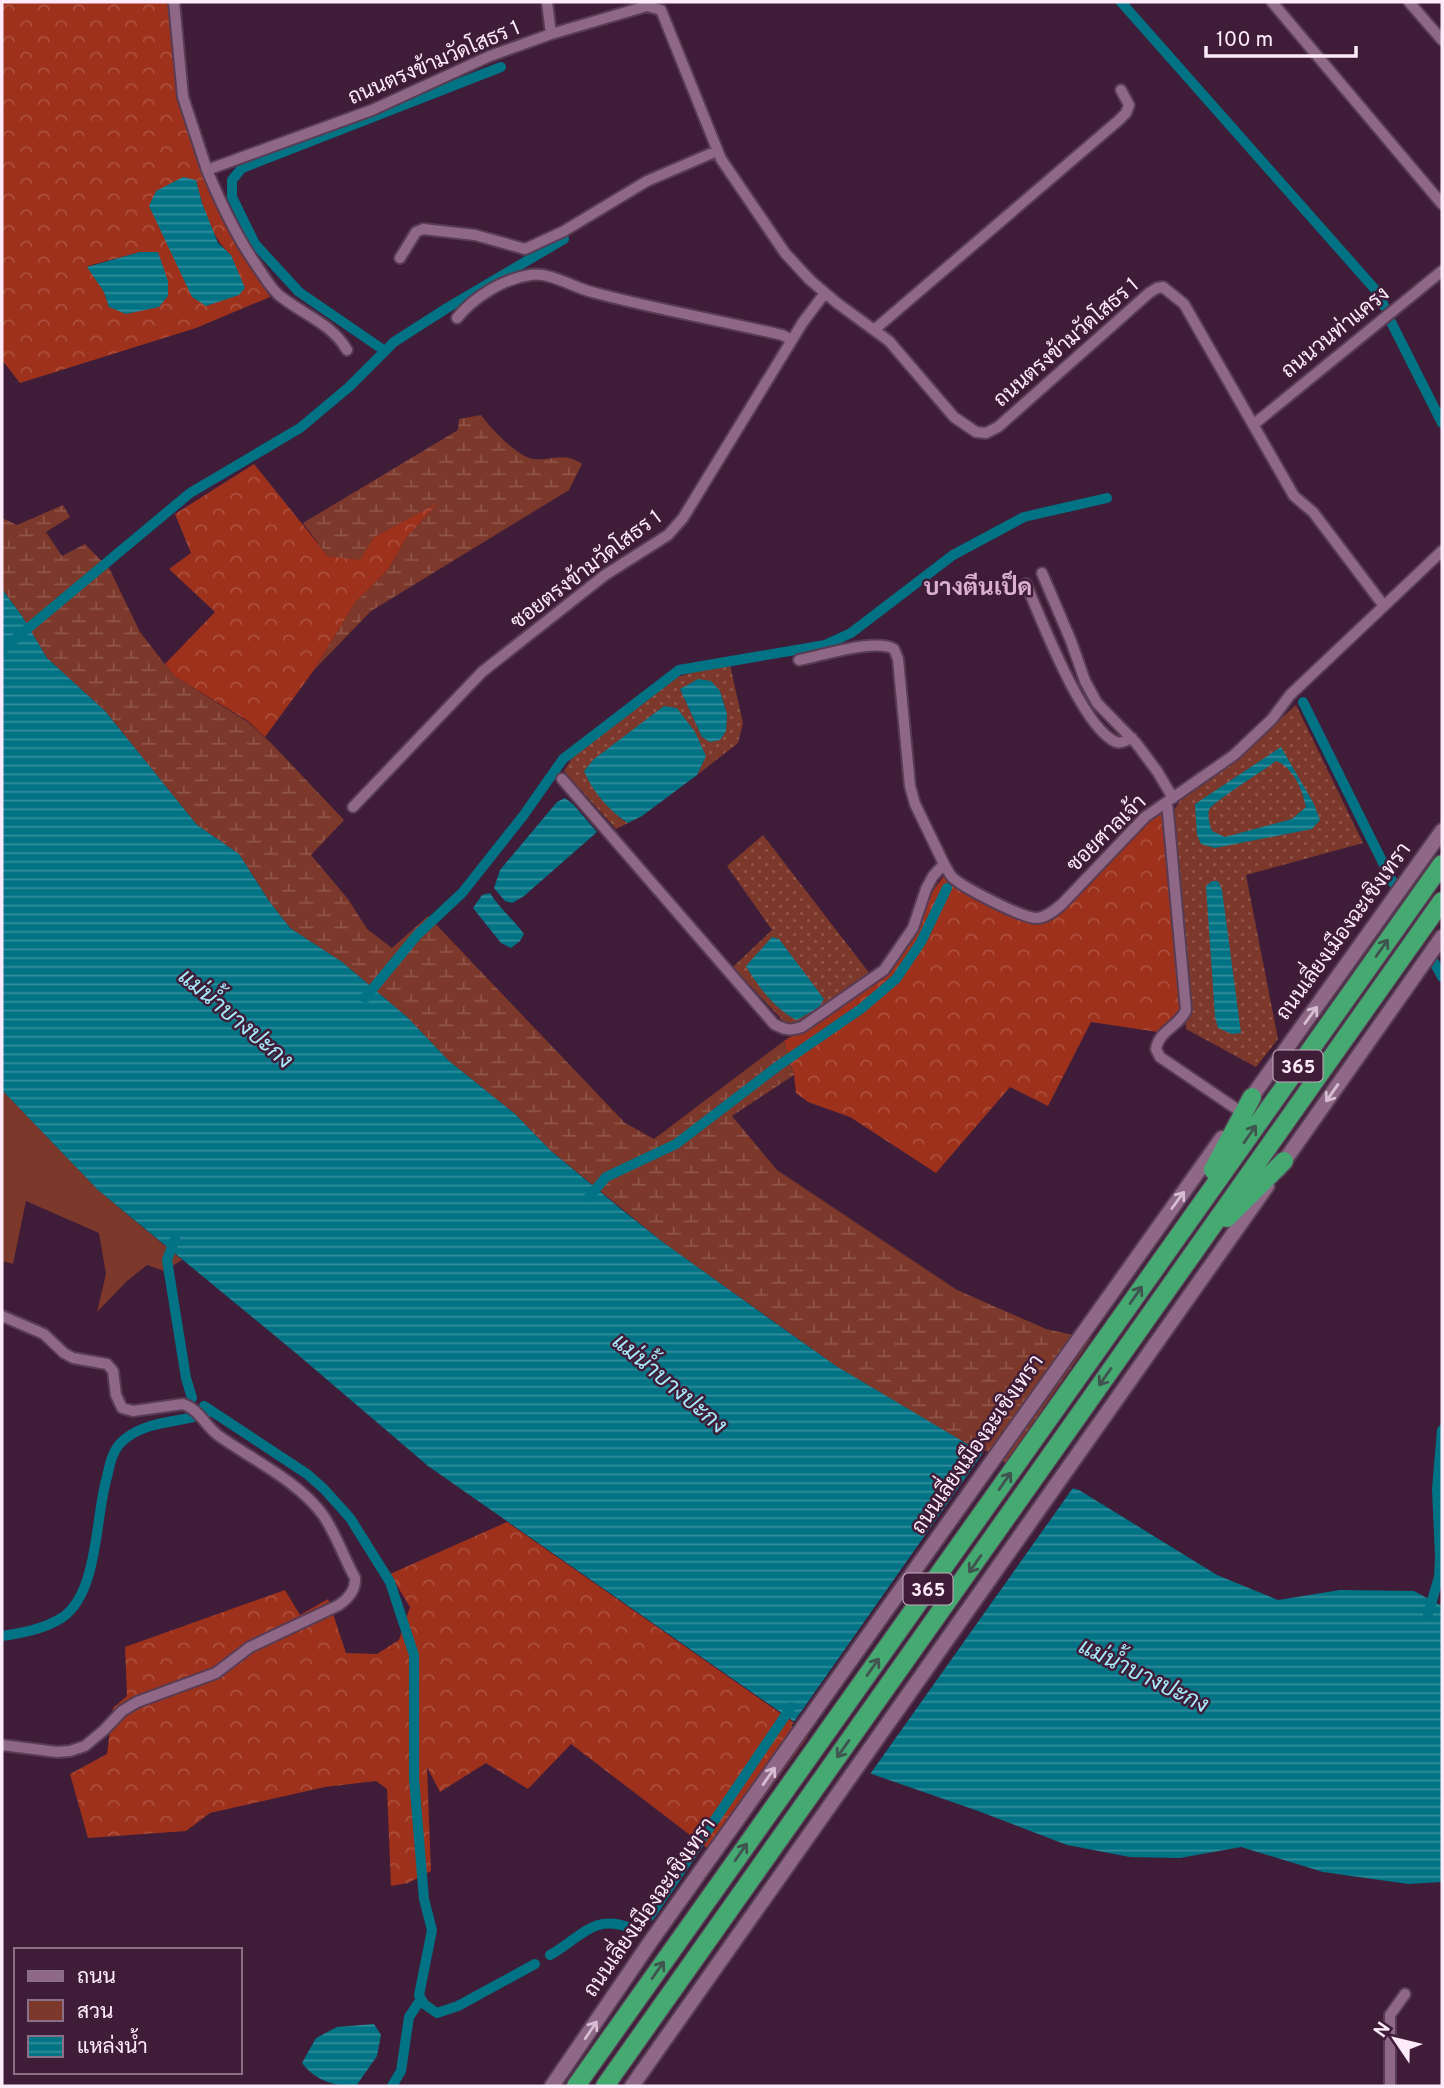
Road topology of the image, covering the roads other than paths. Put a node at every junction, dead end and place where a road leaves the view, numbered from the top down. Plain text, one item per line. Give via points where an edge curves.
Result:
1 (174, 2) edge
2 (547, 2) edge
3 (1272, 2) edge
4 (1409, 2) edge
5 (660, 6) edge
6 (551, 34) junction
7 (1442, 40) edge
8 (1121, 90) dead end
9 (717, 151) junction
10 (207, 170) junction
11 (1442, 204) edge
12 (400, 258) dead end
13 (1442, 271) edge
14 (825, 293) junction
15 (457, 318) dead end
16 (874, 330) junction
17 (792, 340) junction
18 (347, 350) dead end
19 (1253, 425) junction
20 (1442, 551) edge
21 (1042, 572) dead end
22 (1026, 584) dead end
23 (1384, 606) junction
24 (799, 660) dead end
25 (1132, 738) junction
26 (562, 779) dead end
27 (1170, 800) junction
28 (353, 807) dead end
29 (1442, 831) edge
30 (944, 864) junction
31 (1442, 864) edge
32 (1442, 901) edge
33 (1442, 937) edge
34 (1252, 1097) junction
35 (1241, 1112) junction
36 (1284, 1161) junction
37 (1175, 1240) junction
38 (1192, 1253) junction
39 (2, 1316) edge
40 (2, 1745) edge
41 (1405, 1994) dead end
42 (552, 2086) edge
43 (576, 2086) edge
44 (605, 2086) edge
45 (632, 2086) edge
46 (1390, 2086) edge

1 - 10 street via 183,97
2 - 6 street
3 - 11 street
4 - 7 street
5 - 6 street, ถนนตรงข้ามวัดโสธร 1
5 - 9 street, ถนนตรงข้ามวัดโสธร 1
6 - 10 street, ถนนตรงข้ามวัดโสธร 1 via 490,56 372,110
8 - 16 street via 1129,105 1119,120
9 - 12 street via 647,181 525,249 475,235 423,229 416,232
9 - 14 street, ถนนตรงข้ามวัดโสธร 1 via 785,253
10 - 18 street via 239,239 264,278 279,295 340,337
13 - 19 street, ถนนวนท่าแครง
14 - 16 street, ถนนตรงข้ามวัดโสธร 1
14 - 17 street, ซอยตรงข้ามวัดโสธร 1
15 - 17 street via 500,284 544,275 591,292
16 - 19 street, ถนนตรงข้ามวัดโสธร 1 via 903,355 954,417 971,430 986,433 1149,293 1163,287 1184,304
17 - 28 street, ซอยตรงข้ามวัดโสธร 1 via 683,518 668,535 606,575 482,672
19 - 23 street via 1294,496 1313,512
20 - 23 street, ซอยศาลเจ้า
21 - 25 street via 1097,704
22 - 25 street via 1073,692 1116,741
23 - 27 street, ซอยศาลเจ้า via 1234,755
24 - 30 street, ซอยศาลเจ้า via 867,646 894,649 912,796
25 - 27 street via 1157,771
26 - 30 street via 774,1024 784,1030 802,1027 884,970 913,928 926,889
27 - 30 street, ซอยศาลเจ้า via 1145,817 1044,917 1024,915 972,889 954,879
27 - 35 street via 1186,1010 1160,1037 1156,1049 1160,1057
34 -> 29 main road, ถนนเลี่ยงเมืองฉะเชิงเทรา / 365
37 -> 31 highway, ถนนเลี่ยงเมืองฉะเชิงเทรา / 365
32 - 38 highway, 365
33 -> 36 main road, 365
34 - 35 main road, ถนนเลี่ยงเมืองฉะเชิงเทรา / 365
34 - 37 highway
42 -> 35 main road, ถนนเลี่ยงเมืองฉะเชิงเทรา / 365
36 - 38 highway
36 - 45 main road, 365
43 -> 37 highway, ถนนเลี่ยงเมืองฉะเชิงเทรา / 365
38 -> 44 highway, 365
39 - 40 street via 44,1334 73,1358 107,1364 122,1408 183,1404 200,1416 216,1434 302,1494 324,1517 356,1584 348,1599 336,1607 250,1647 216,1673 122,1711 85,1746 57,1752
41 - 46 street via 1390,2015

